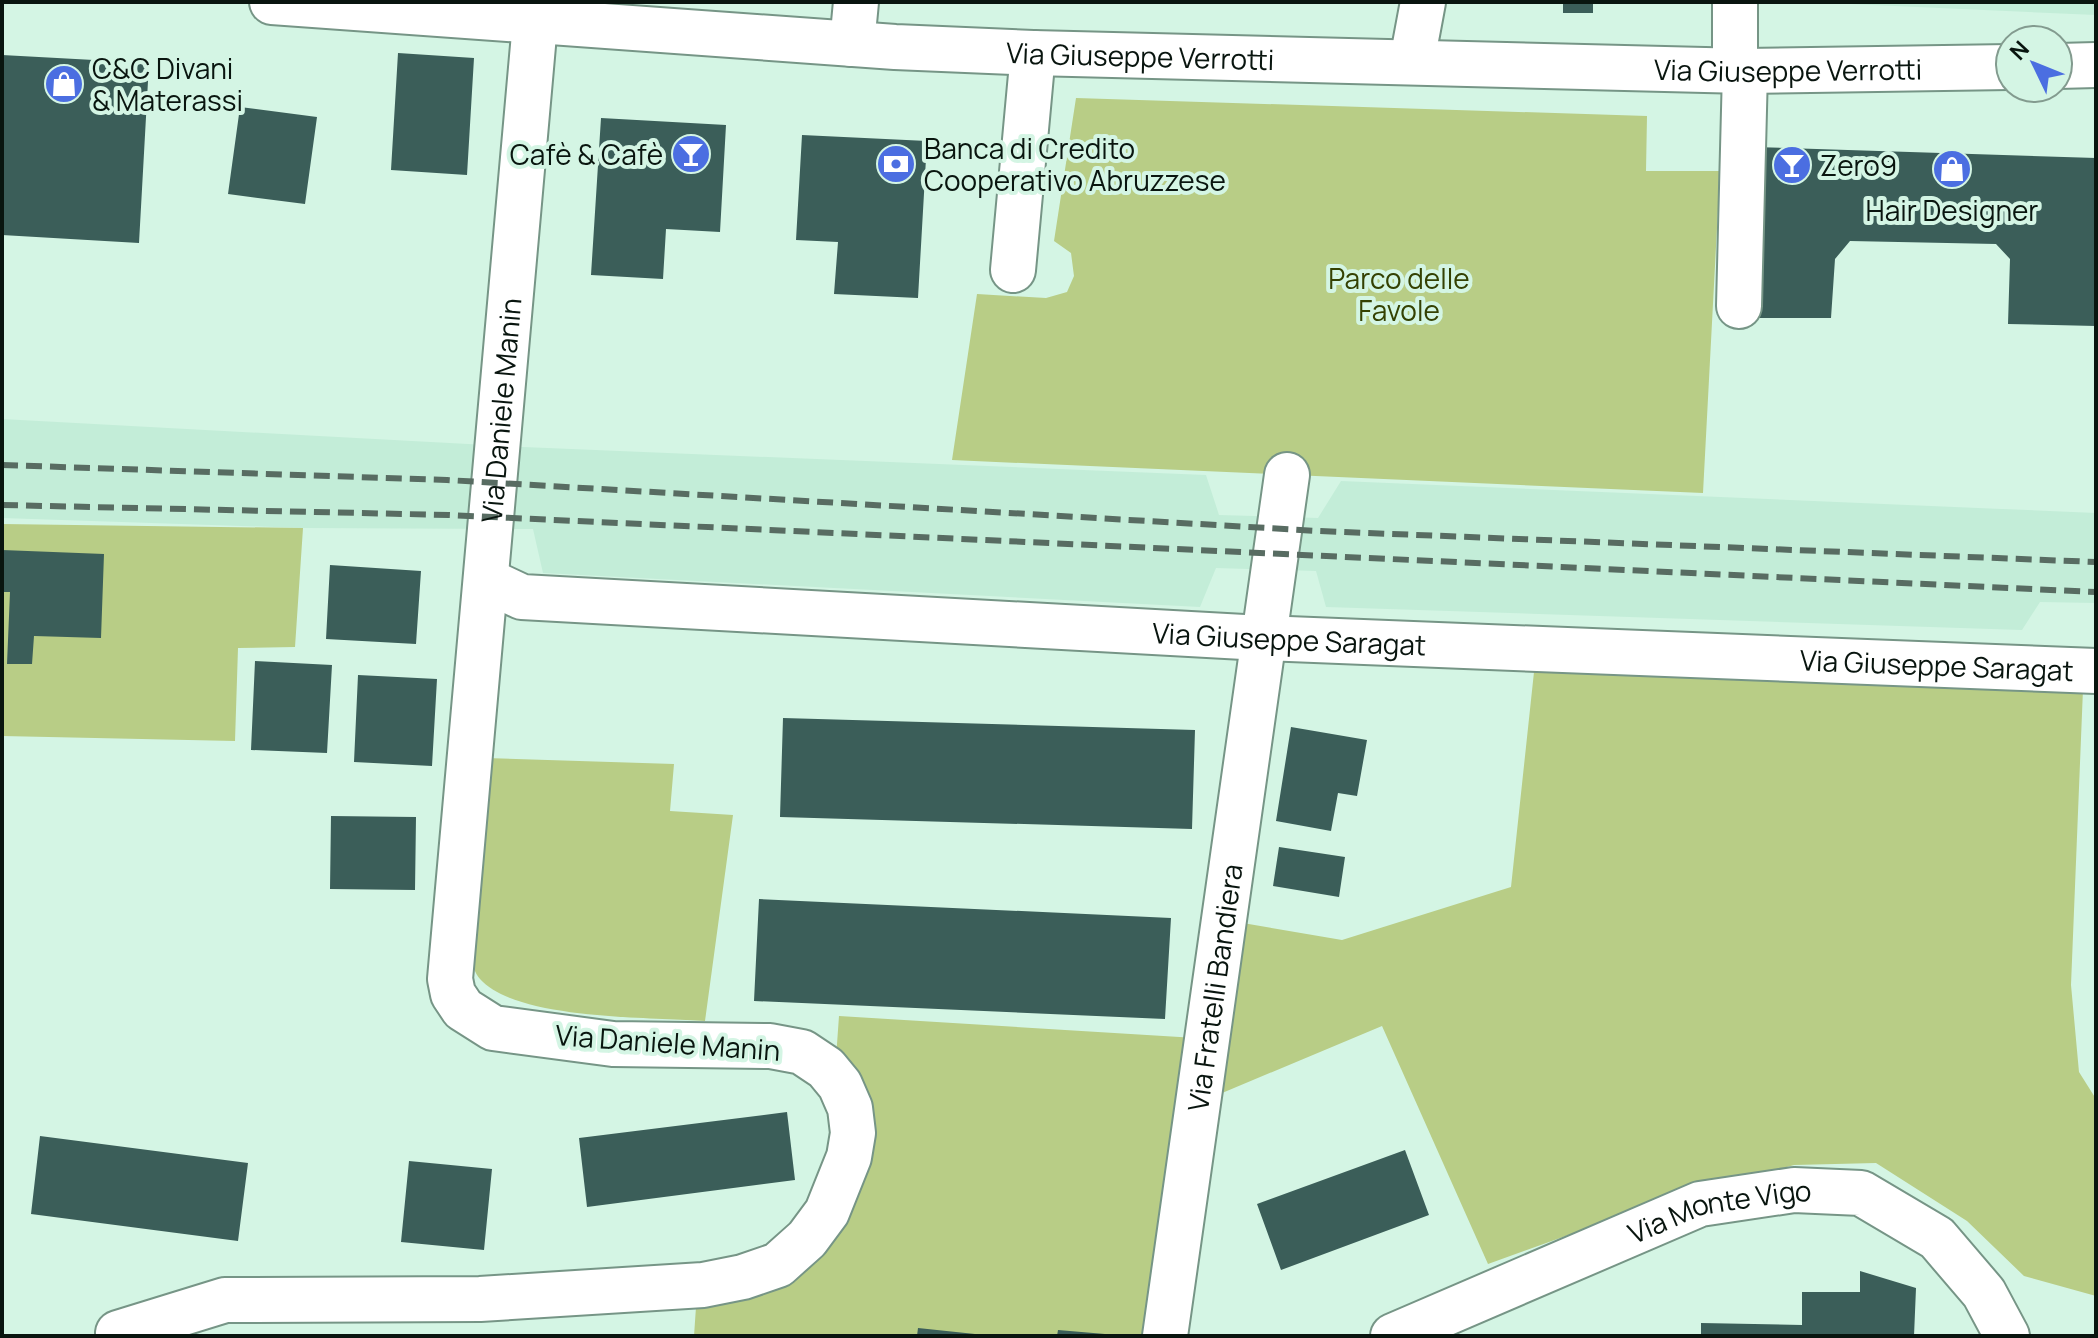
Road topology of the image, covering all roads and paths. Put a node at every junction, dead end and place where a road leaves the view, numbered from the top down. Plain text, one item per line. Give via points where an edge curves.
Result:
1 (272, 2) edge
2 (1423, 2) edge
3 (1735, 2) edge
4 (690, 18) edge
5 (535, 23) junction
6 (854, 23) edge
7 (1033, 53) junction
8 (1412, 61) junction
9 (2096, 65) edge
10 (2074, 66) edge
11 (1994, 67) edge
12 (1740, 71) junction
13 (1013, 270) dead end
14 (1739, 306) dead end
15 (1287, 475) dead end
16 (488, 581) junction
17 (1262, 638) junction
18 (2096, 671) edge
19 (118, 1333) dead end
20 (1165, 1336) edge
21 (1393, 1336) edge
22 (2007, 1336) edge

1 - 5 street, Via Giuseppe Verrotti
2 - 8 street
3 - 12 street
4 - 5 street, Via Giuseppe Verrotti
4 - 6 street, Via Giuseppe Verrotti
5 - 16 street, Via Daniele Manin
6 - 7 street, Via Giuseppe Verrotti
7 - 8 street, Via Giuseppe Verrotti
7 - 13 street
8 - 12 street, Via Giuseppe Verrotti
9 - 10 street
11 - 12 street, Via Giuseppe Verrotti
12 - 14 street
15 - 17 street, Via Fratelli Bandiera
16 - 17 street, Via Giuseppe Saragat via 522,597
16 - 19 street, Via Daniele Manin via 450,979 453,994 463,1009 493,1028 613,1044 770,1046 802,1052 826,1068 850,1108 849,1157 827,1212 778,1265 703,1285 480,1299 225,1300
17 - 18 street, Via Giuseppe Saragat
17 - 20 street, Via Fratelli Bandiera
21 - 22 street, Via Monte Vigo via 1700,1204 1794,1190 1861,1193 1937,1238 1984,1293

